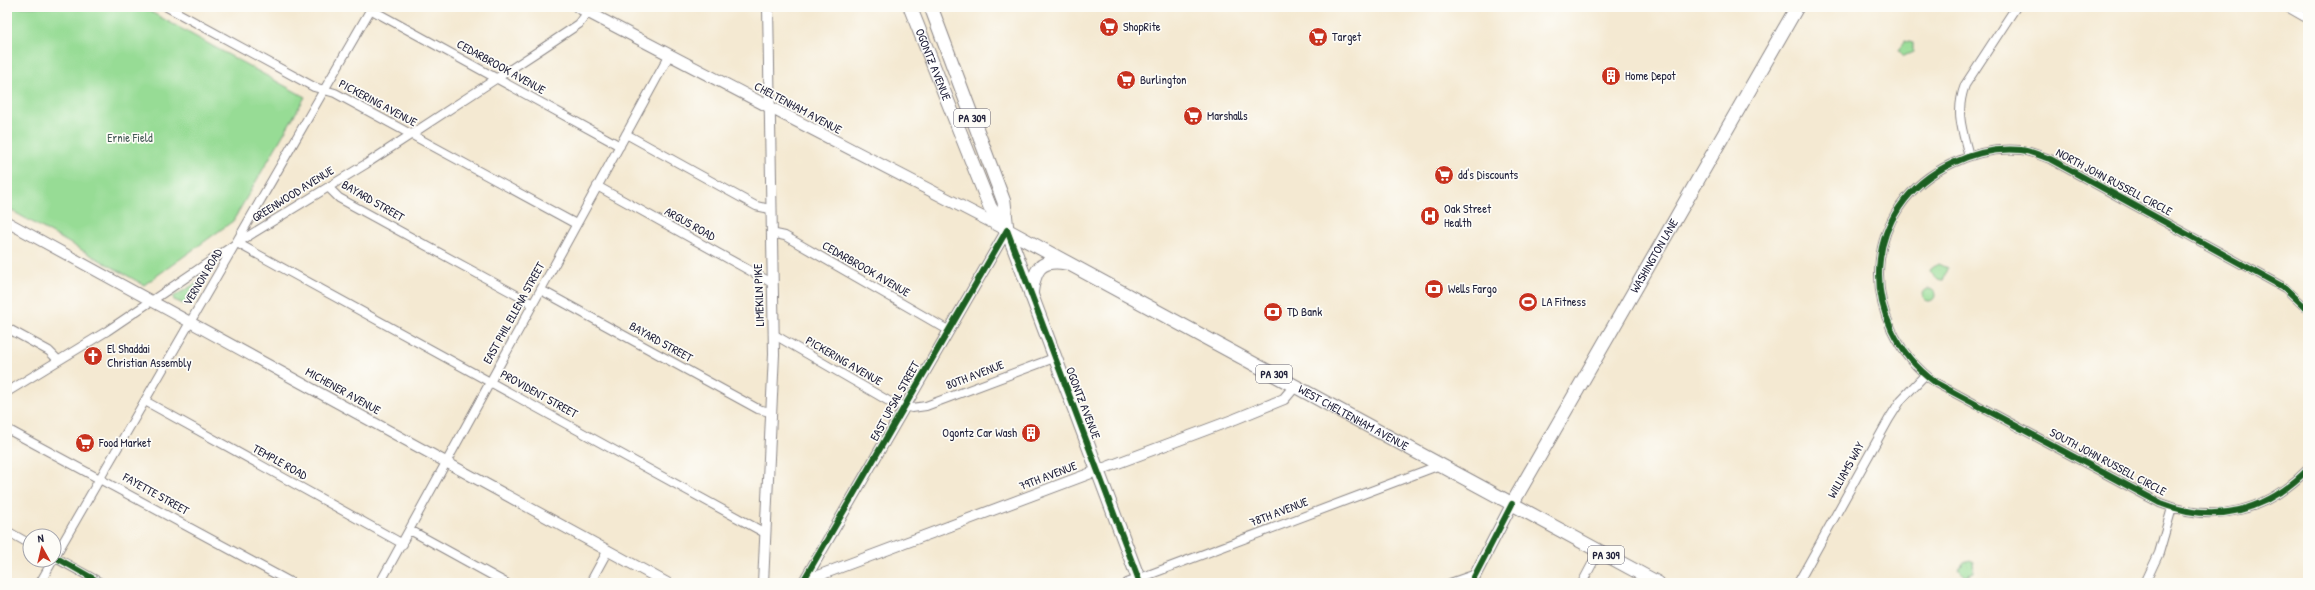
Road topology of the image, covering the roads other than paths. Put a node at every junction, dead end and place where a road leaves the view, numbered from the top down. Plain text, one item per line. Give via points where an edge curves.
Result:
1 (167, 7) edge
2 (768, 7) edge
3 (910, 7) edge
4 (931, 7) edge
5 (1796, 7) edge
6 (2016, 7) edge
7 (2287, 7) edge
8 (371, 8) edge
9 (583, 10) edge
10 (2308, 19) edge
11 (670, 54) junction
12 (496, 79) junction
13 (324, 90) junction
14 (769, 109) junction
15 (410, 134) junction
16 (626, 134) junction
17 (620, 146) junction
18 (1969, 156) junction
19 (597, 186) junction
20 (328, 187) junction
21 (770, 209) junction
22 (7, 222) edge
23 (576, 224) junction
24 (1007, 230) junction
25 (771, 233) junction
26 (237, 243) junction
27 (1066, 263) junction
28 (772, 283) junction
29 (540, 290) junction
30 (1030, 295) junction
31 (152, 300) junction
32 (532, 304) junction
33 (2308, 310) edge
34 (190, 321) junction
35 (7, 328) edge
36 (948, 330) junction
37 (773, 334) junction
38 (1054, 358) junction
39 (58, 360) junction
40 (1925, 375) junction
41 (490, 381) junction
42 (1295, 386) junction
43 (7, 392) edge
44 (145, 401) junction
45 (903, 407) junction
46 (770, 412) junction
47 (7, 428) edge
48 (446, 462) junction
49 (1440, 464) junction
50 (2308, 469) edge
51 (1097, 471) junction
52 (100, 478) junction
53 (1512, 504) junction
54 (2172, 508) junction
55 (410, 530) junction
56 (7, 531) edge
57 (766, 533) junction
58 (22, 539) edge
59 (62, 544) edge
60 (403, 544) junction
61 (608, 550) junction
62 (1599, 551) junction
63 (62, 562) edge
64 (48, 568) edge
65 (1474, 579) edge
66 (762, 582) edge
67 (803, 582) edge
68 (1135, 582) edge
69 (40, 583) edge
70 (101, 583) edge
71 (292, 583) edge
72 (380, 583) edge
73 (506, 583) edge
74 (590, 583) edge
75 (667, 583) edge
76 (1450, 583) edge
77 (1582, 583) edge
78 (1658, 583) edge
79 (1798, 583) edge
80 (2145, 583) edge

1 - 13 street, PICKERING AVENUE via 314,87
2 - 14 street, LIMEKILN PIKE
3 - 24 main road, OGONTZ AVENUE / PA 309 via 990,207
4 - 24 main road, OGONTZ AVENUE / PA 309 via 1004,202
5 - 53 main road, WASHINGTON LANE
6 - 18 street via 1965,85 1960,99 1958,114
7 - 10 street
8 - 12 street, CEDARBROOK AVENUE
8 - 13 street, VERNON ROAD
9 - 11 main road, CHELTENHAM AVENUE
9 - 12 street, GREENWOOD AVENUE via 579,24
11 - 14 main road, CHELTENHAM AVENUE
11 - 16 street, EAST PHIL ELLENA STREET
12 - 15 street, GREENWOOD AVENUE
12 - 17 street, CEDARBROOK AVENUE
13 - 15 street, PICKERING AVENUE via 335,93
13 - 26 street, VERNON ROAD
14 - 21 street, LIMEKILN PIKE
14 - 24 main road, CHELTENHAM AVENUE
15 - 20 street, GREENWOOD AVENUE
15 - 23 street, PICKERING AVENUE
16 - 17 street, EAST PHIL ELLENA STREET
16 - 21 street via 756,206
17 - 19 street, EAST PHIL ELLENA STREET
18 - 33 street, NORTH JOHN RUSSELL CIRCLE via 1995,151 2022,150 2050,159 2285,288
18 - 40 street, NORTH JOHN RUSSELL CIRCLE via 1939,169 1918,185 1899,206 1883,242 1878,265 1879,295 1888,326 1905,352
19 - 23 street, EAST PHIL ELLENA STREET
19 - 28 street, ARGUS ROAD
20 - 26 street, GREENWOOD AVENUE
20 - 32 street, BAYARD STREET via 340,198
21 - 25 street, LIMEKILN PIKE
22 - 31 street, MICHENER AVENUE
23 - 29 street, EAST PHIL ELLENA STREET
24 - 27 main road, WEST CHELTENHAM AVENUE / PA 309
24 - 30 main road, OGONTZ AVENUE
24 - 36 street, EAST UPSAL STREET
25 - 28 street, LIMEKILN PIKE
25 - 36 street, CEDARBROOK AVENUE via 786,236
26 - 31 street, GREENWOOD AVENUE
26 - 34 street, VERNON ROAD
26 - 41 street, PROVIDENT STREET
27 - 30 main road via 1050,262 1037,269
27 - 42 main road, WEST CHELTENHAM AVENUE / PA 309
28 - 37 street, LIMEKILN PIKE
29 - 32 street, EAST PHIL ELLENA STREET
29 - 46 street, BAYARD STREET via 758,409
30 - 38 main road, OGONTZ AVENUE
31 - 34 street, MICHENER AVENUE
31 - 39 street, GREENWOOD AVENUE
32 - 41 street, EAST PHIL ELLENA STREET
34 - 44 street, VERNON ROAD
34 - 48 street, MICHENER AVENUE
35 - 39 street via 49,351
36 - 45 street, EAST UPSAL STREET
37 - 45 street, PICKERING AVENUE
37 - 46 street, LIMEKILN PIKE
38 - 45 street, 80TH AVENUE via 926,406
38 - 51 main road, OGONTZ AVENUE
39 - 43 street, GREENWOOD AVENUE
40 - 54 street, SOUTH JOHN RUSSELL CIRCLE
40 - 79 street, WILLIAMS WAY via 1901,400 1889,419
41 - 48 street, EAST PHIL ELLENA STREET
41 - 57 street, PROVIDENT STREET
42 - 49 main road, WEST CHELTENHAM AVENUE / PA 309
42 - 51 street, 79TH AVENUE via 1284,399
44 - 52 street, VERNON ROAD
44 - 60 street, TEMPLE ROAD
45 - 67 street, EAST UPSAL STREET
46 - 57 street, LIMEKILN PIKE
47 - 52 street, FAYETTE STREET
48 - 55 street, EAST PHIL ELLENA STREET
48 - 61 street, MICHENER AVENUE
49 - 53 main road, WEST CHELTENHAM AVENUE / PA 309
49 - 68 street, 78TH AVENUE
50 - 54 street, SOUTH JOHN RUSSELL CIRCLE via 2294,484 2267,502 2234,512 2201,513
51 - 67 street, 79TH AVENUE
51 - 68 main road, OGONTZ AVENUE
52 - 59 street, VERNON ROAD
52 - 71 street, FAYETTE STREET
53 - 62 main road, WEST CHELTENHAM AVENUE / PA 309
53 - 65 main road
54 - 80 street via 2158,553
55 - 60 street, EAST PHIL ELLENA STREET
55 - 73 street
56 - 58 street
57 - 66 street, LIMEKILN PIKE
60 - 72 street, EAST PHIL ELLENA STREET
61 - 74 street
61 - 75 street, MICHENER AVENUE
62 - 77 street
62 - 78 main road, WEST CHELTENHAM AVENUE / PA 309
63 - 70 street
64 - 69 street, VERNON ROAD
65 - 76 street

